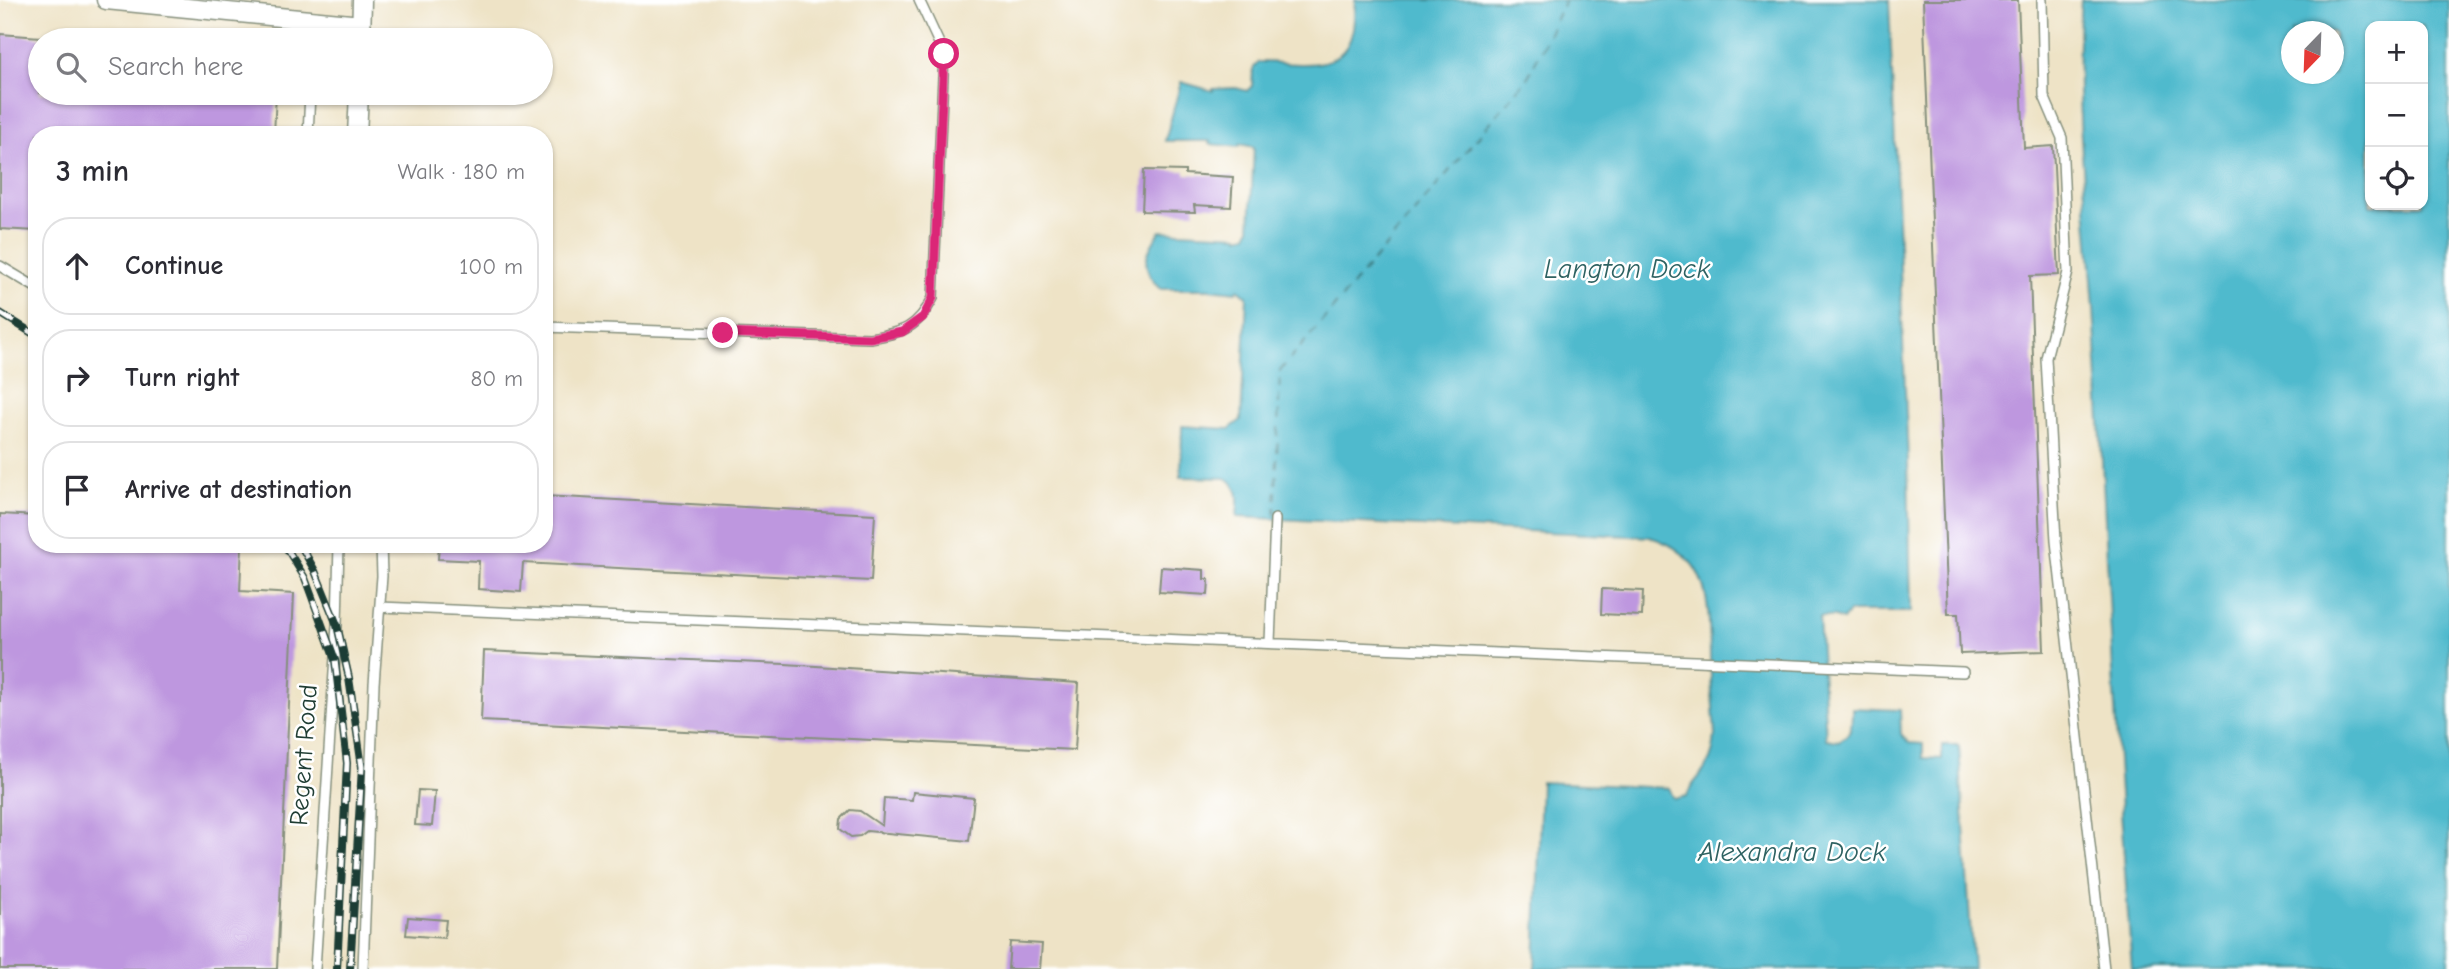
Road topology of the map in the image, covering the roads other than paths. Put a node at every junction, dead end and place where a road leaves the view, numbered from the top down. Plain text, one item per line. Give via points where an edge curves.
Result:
1 (106, 0) edge
2 (362, 0) edge
3 (919, 0) edge
4 (2042, 0) edge
5 (172, 3) edge
6 (338, 28) edge
7 (361, 28) edge
8 (309, 105) edge
9 (358, 105) edge
10 (308, 126) edge
11 (357, 126) edge
12 (0, 267) edge
13 (28, 283) edge
14 (553, 327) edge
15 (1275, 519) dead end
16 (339, 553) edge
17 (381, 553) edge
18 (380, 607) junction
19 (1270, 642) junction
20 (1963, 671) dead end
21 (315, 969) edge
22 (363, 969) edge
23 (2104, 969) edge

1 - 5 street
2 - 7 street
3 - 14 lane via 944,54 933,298 923,317 902,332 870,338
4 - 23 lane via 2044,96 2062,138 2068,272 2046,358 2056,541
5 - 6 street
8 - 10 lane
9 - 11 street
12 - 13 lane
15 - 19 lane
16 - 21 lane, Regent Road
17 - 18 lane
18 - 19 lane
18 - 22 lane
19 - 20 lane

